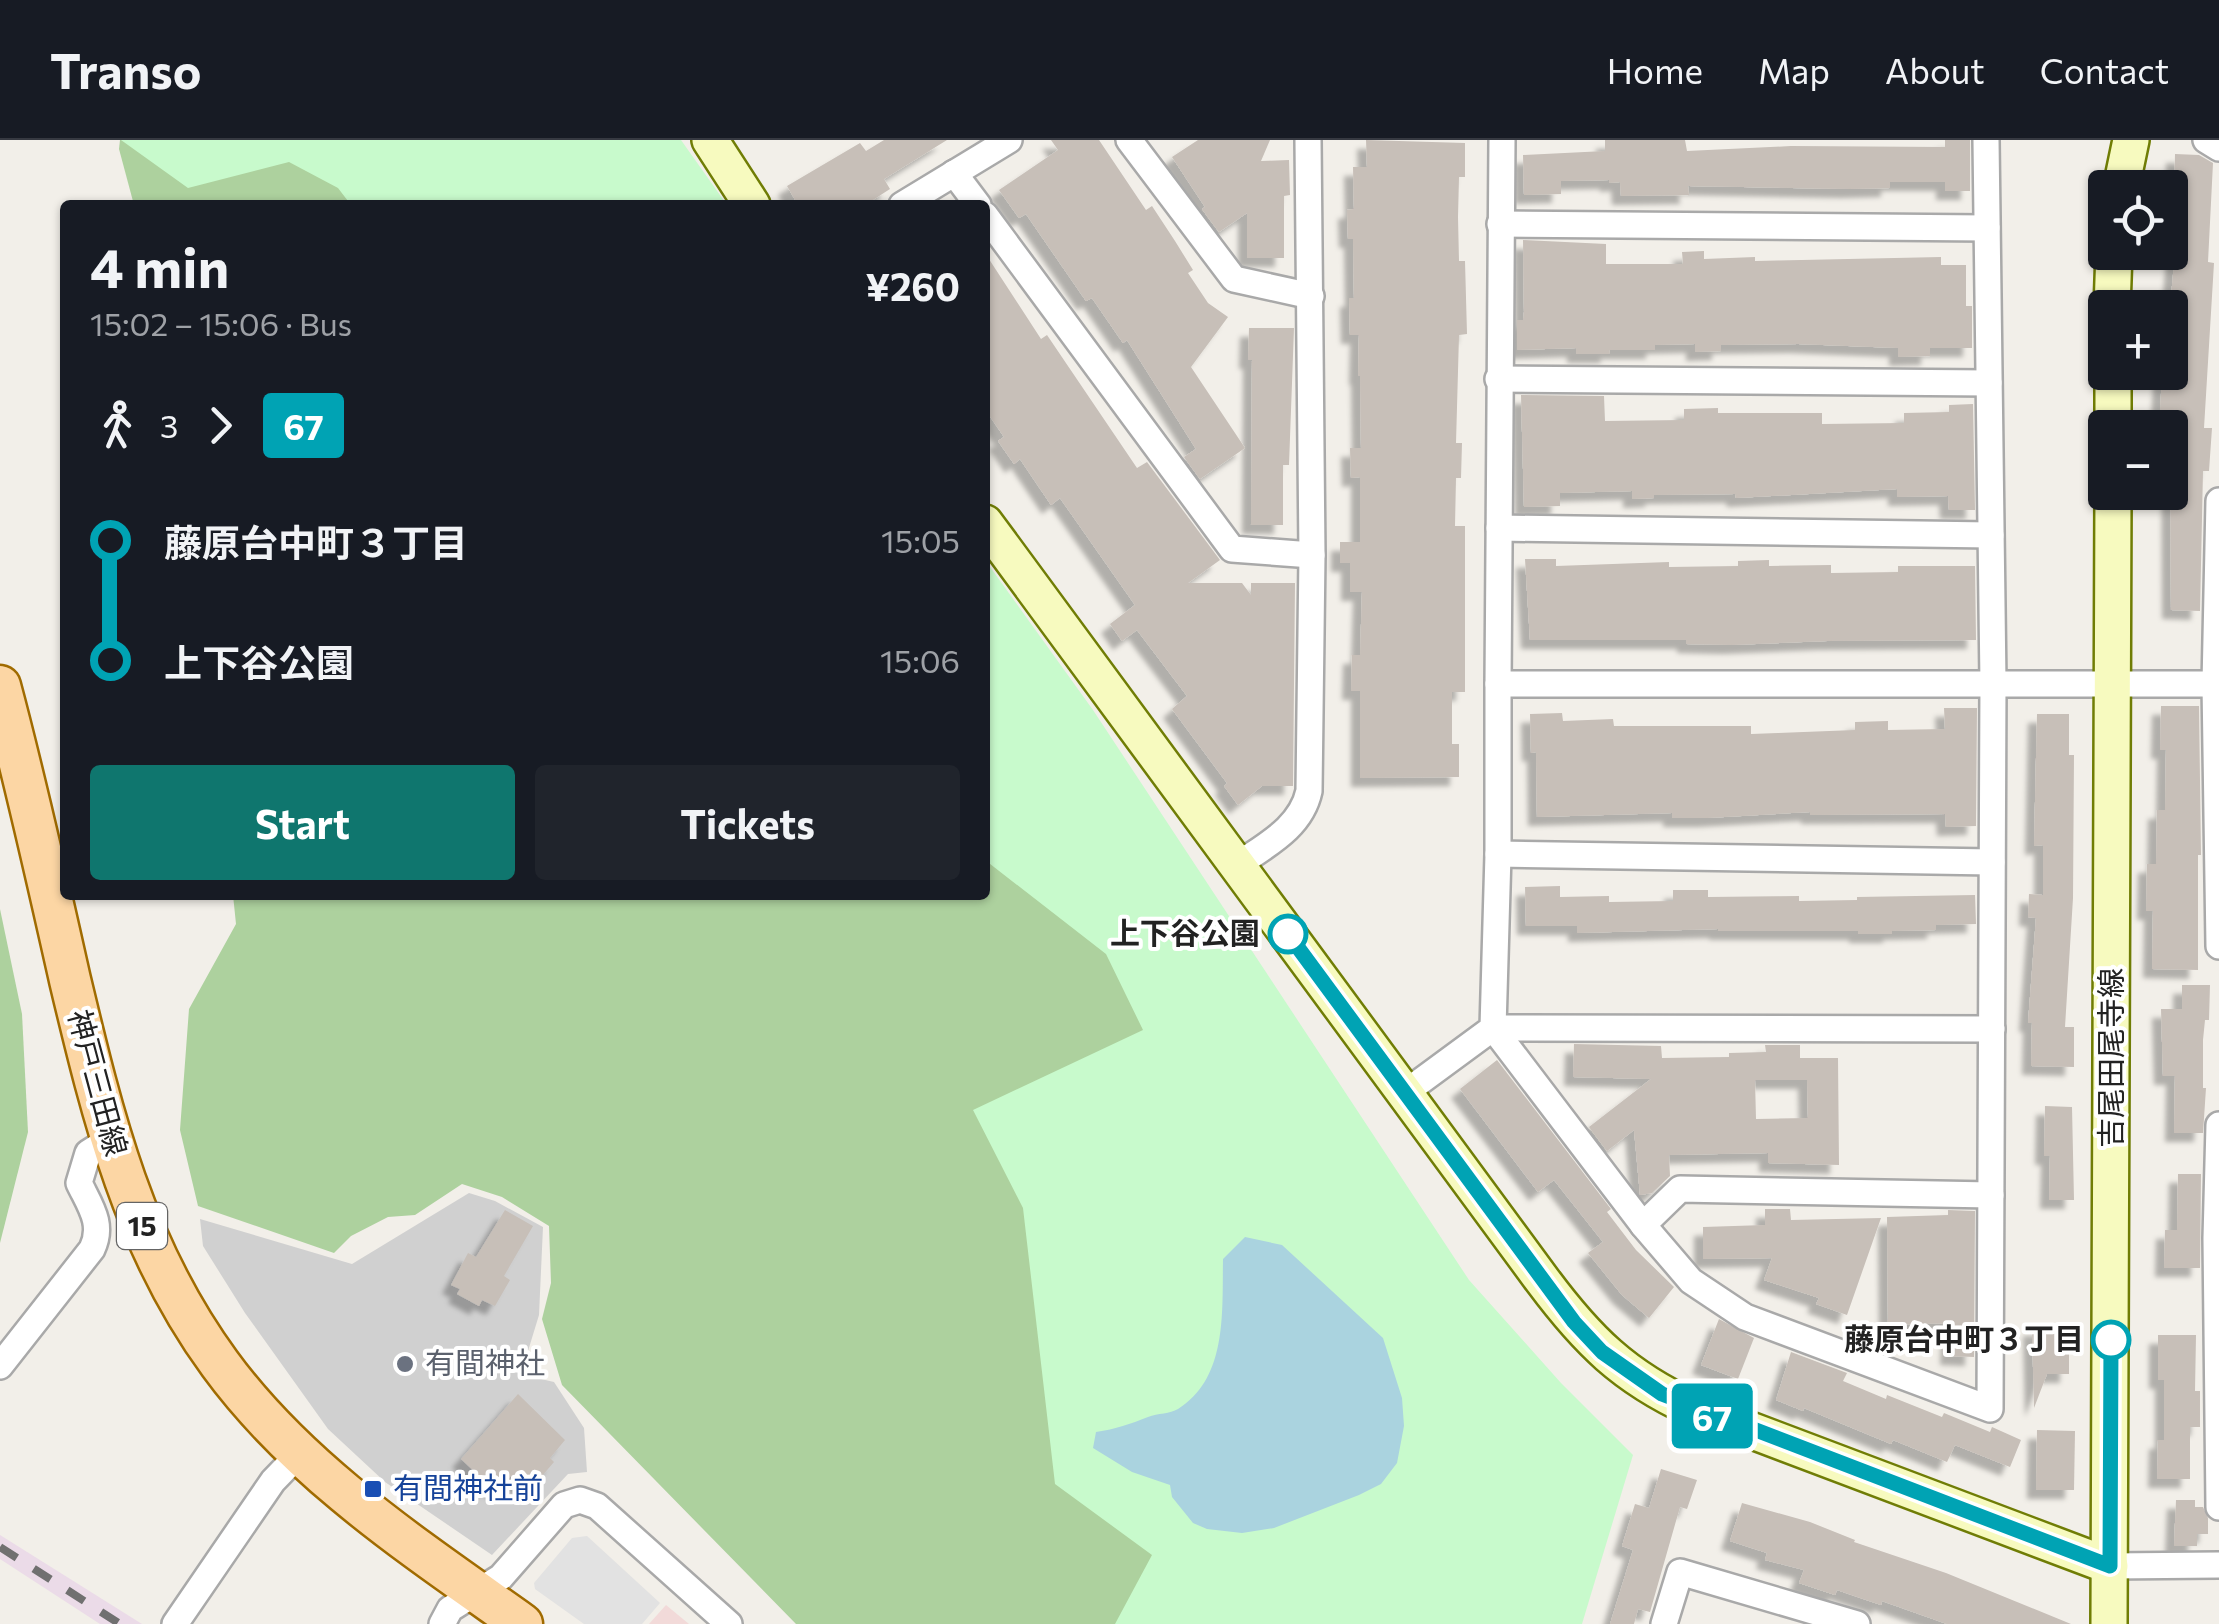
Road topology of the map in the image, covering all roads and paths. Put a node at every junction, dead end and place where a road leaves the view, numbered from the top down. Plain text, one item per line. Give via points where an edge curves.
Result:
1 (710, 140) edge
2 (1008, 140) edge
3 (1129, 140) edge
4 (1308, 140) edge
5 (1502, 140) edge
6 (1986, 140) edge
7 (2131, 140) edge
8 (2206, 140) edge
9 (2219, 148) edge
10 (2125, 170) edge
11 (954, 173) junction
12 (749, 200) edge
13 (910, 200) edge
14 (974, 200) edge
15 (990, 221) edge
16 (1500, 224) junction
17 (1987, 228) junction
18 (1311, 296) junction
19 (1498, 379) junction
20 (1989, 383) junction
21 (2219, 501) edge
22 (2113, 510) edge
23 (1499, 528) junction
24 (990, 530) edge
25 (1991, 535) junction
26 (1312, 556) junction
27 (1993, 683) junction
28 (1498, 684) junction
29 (2217, 684) edge
30 (2114, 685) junction
31 (0, 686) edge
32 (1498, 854) junction
33 (1992, 862) junction
34 (1236, 866) junction
35 (2219, 946) edge
36 (1492, 1028) junction
37 (1992, 1030) junction
38 (1406, 1092) junction
39 (2219, 1125) edge
40 (110, 1139) junction
41 (1991, 1195) junction
42 (1643, 1225) junction
43 (2218, 1238) edge
44 (0, 1366) edge
45 (2218, 1412) edge
46 (301, 1452) junction
47 (2219, 1507) edge
48 (2219, 1565) edge
49 (2110, 1566) junction
50 (476, 1591) junction
51 (175, 1624) edge
52 (442, 1624) edge
53 (522, 1624) edge
54 (730, 1624) edge
55 (1664, 1624) edge
56 (1857, 1624) edge
57 (2109, 1624) edge

1 - 12 street
2 - 11 street
3 - 18 street via 1234,278
4 - 18 street
5 - 16 street
6 - 17 street
7 - 10 street
8 - 9 street
11 - 13 street
11 - 14 street
15 - 26 street via 1232,550
16 - 17 street
16 - 19 street
17 - 20 street
18 - 26 street
19 - 20 street
19 - 23 street
20 - 25 street
21 - 29 street
22 - 30 street, 吉尾田尾寺線
23 - 25 street
23 - 28 street
24 - 34 street
25 - 27 street
26 - 34 street via 1306,805 1288,829
27 - 28 street
27 - 30 street
27 - 33 street
28 - 32 street
29 - 30 street
29 - 35 street
30 - 49 street, 吉尾田尾寺線
31 - 40 main road, 神戸三田線 / 15
32 - 33 street
32 - 36 street
33 - 37 street
34 - 38 street
36 - 37 street
36 - 38 street
36 - 42 street
37 - 41 street
38 - 49 street via 1574,1322 1631,1376 1692,1408
39 - 43 street
40 - 44 street via 88,1154 79,1183 99,1234
40 - 46 main road, 神戸三田線 / 15 via 130,1200 192,1323 250,1401
41 - 42 street via 1680,1189
41 - 42 street via 1990,1409 1744,1317 1691,1281
43 - 45 street
45 - 47 street
46 - 50 main road, 神戸三田線 / 15
46 - 51 street
48 - 49 street
49 - 57 street, 吉尾田尾寺線
50 - 52 street via 450,1608
50 - 53 main road, 神戸三田線 / 15
50 - 54 street via 501,1577 564,1505 590,1502
55 - 56 street via 1680,1572

